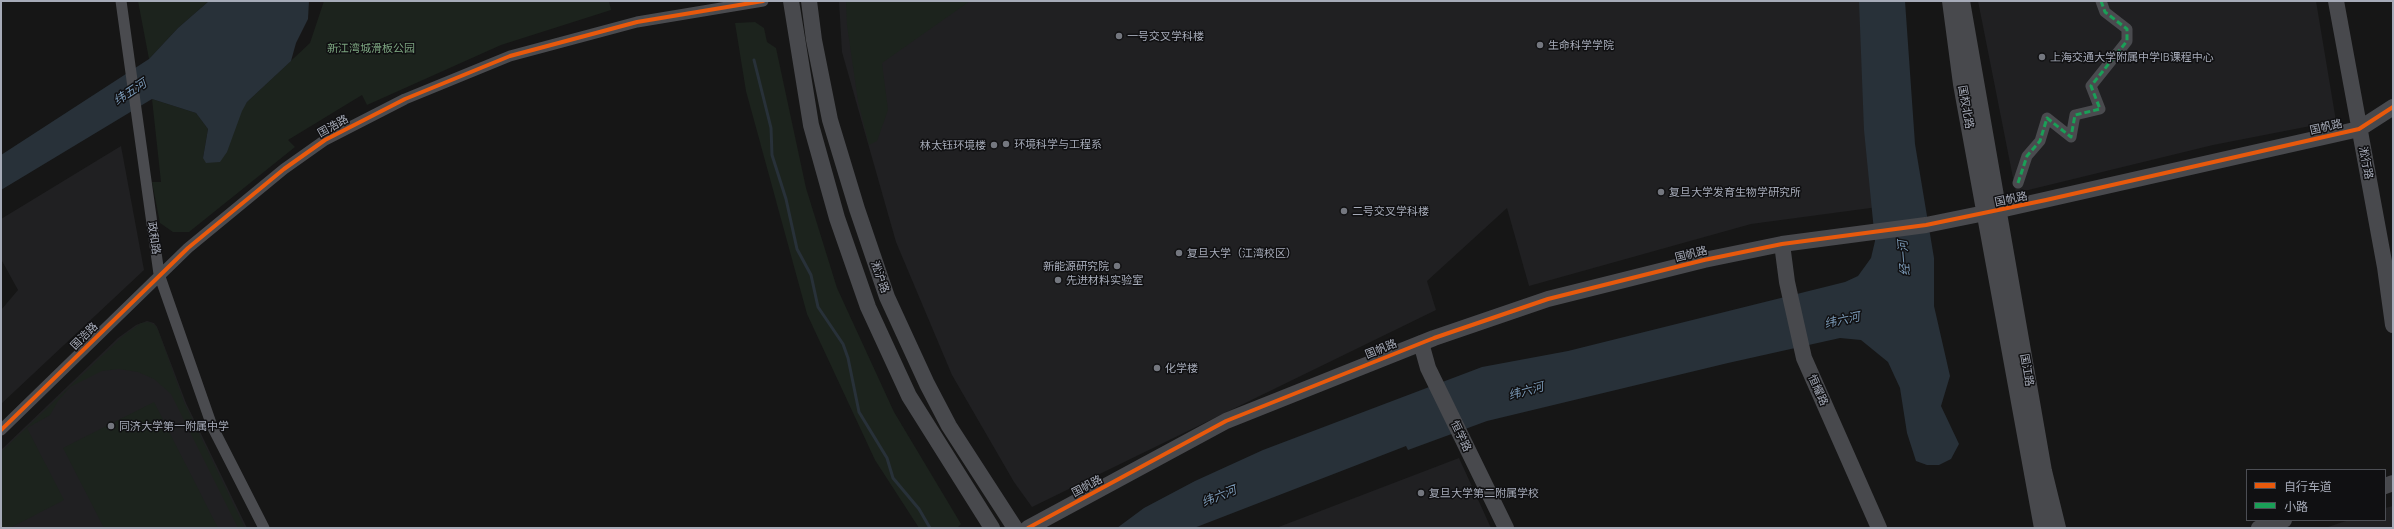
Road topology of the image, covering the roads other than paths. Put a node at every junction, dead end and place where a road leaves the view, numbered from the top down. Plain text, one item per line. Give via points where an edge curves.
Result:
1 (121, 1) edge
2 (763, 1) edge
3 (790, 1) edge
4 (809, 1) edge
5 (1950, 1) edge
6 (1962, 1) edge
7 (2101, 1) edge
8 (2336, 1) edge
9 (2393, 107) edge
10 (2359, 129) junction
11 (2018, 183) dead end
12 (1992, 212) junction
13 (1782, 244) junction
14 (159, 274) junction
15 (2393, 325) edge
16 (1421, 343) junction
17 (1, 430) edge
18 (2281, 521) edge
19 (264, 528) edge
20 (992, 528) edge
21 (1015, 528) edge
22 (1028, 528) edge
23 (1506, 528) edge
24 (1879, 528) edge
25 (2042, 528) edge
26 (2058, 528) edge
27 (2259, 528) edge

1 - 14 street, 政和路
2 - 14 street, 国浩路 via 638,22 510,56 405,99 325,140 284,169
3 - 20 street, 淞沪路 via 812,132 837,218 868,307 909,396
4 - 21 street, 淞沪路 via 830,120 888,297 949,426
5 - 12 street, 国权北路 via 1961,84
6 - 12 street, 国权北路
7 - 11 street via 2105,12 2127,29 2127,41 2091,86 2100,109 2075,115 2071,137 2048,118 2040,141 2027,156
8 - 10 street, 淞行路
9 - 10 street, 国帆路
10 - 12 street, 国帆路
10 - 15 street, 淞行路
12 - 13 street, 国帆路 via 1926,225
12 - 25 street, 国江路
12 - 26 street, 国江路 via 2044,471
13 - 16 street, 国帆路 via 1704,260 1548,299
13 - 24 street, 恒耀路 via 1804,358
14 - 17 street, 国浩路
14 - 19 street, 政和路 via 212,426
16 - 22 street, 国帆路 via 1226,421
16 - 23 street, 恒学路 via 1433,379
18 - 27 street

